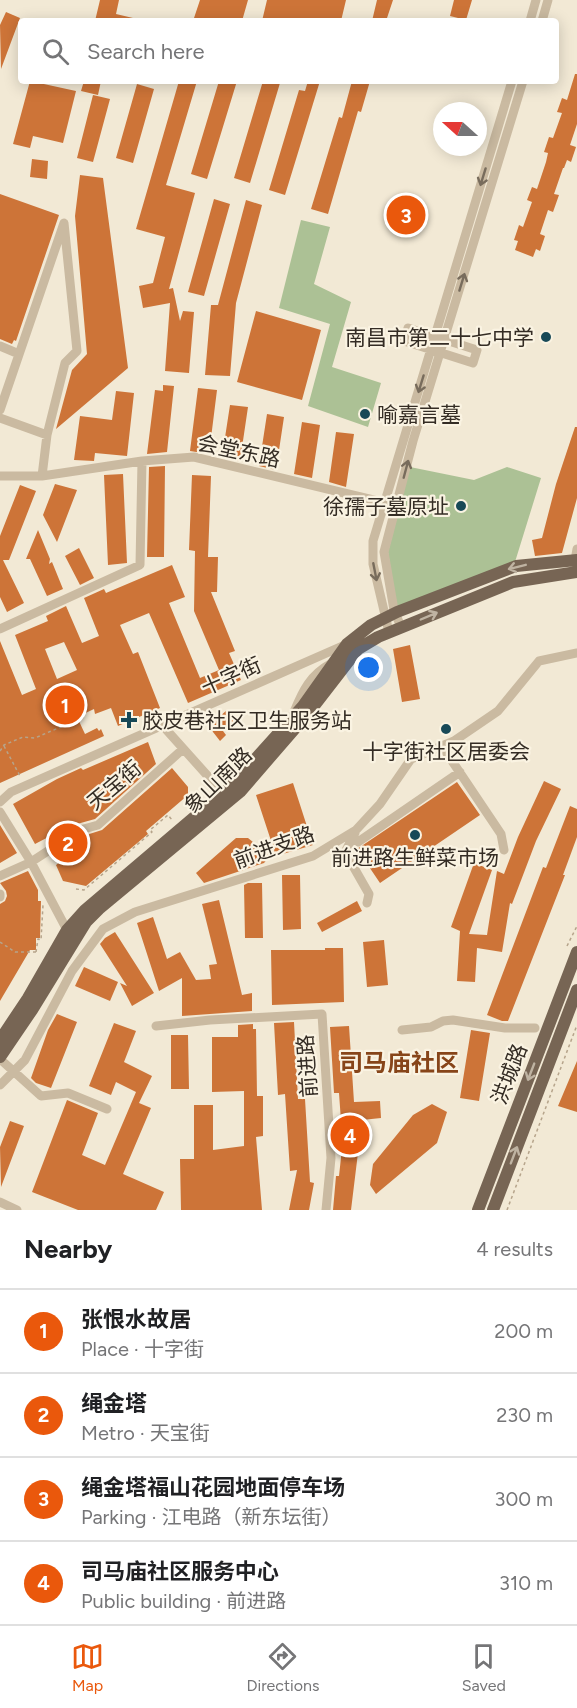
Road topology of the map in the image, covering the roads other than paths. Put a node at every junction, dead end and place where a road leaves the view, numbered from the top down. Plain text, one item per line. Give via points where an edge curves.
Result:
1 (536, 0) edge
2 (548, 0) edge
3 (531, 18) edge
4 (543, 18) edge
5 (511, 84) edge
6 (522, 84) edge
7 (439, 338) junction
8 (0, 346) edge
9 (435, 351) junction
10 (19, 354) junction
11 (0, 410) edge
12 (0, 418) edge
13 (47, 435) junction
14 (142, 461) junction
15 (0, 476) edge
16 (42, 476) junction
17 (385, 503) junction
18 (396, 506) junction
19 (576, 560) edge
20 (390, 615) junction
21 (0, 629) edge
22 (395, 630) junction
23 (347, 644) junction
24 (577, 653) edge
25 (163, 726) junction
26 (442, 746) junction
27 (183, 749) junction
28 (460, 772) junction
29 (223, 793) junction
30 (0, 802) edge
31 (0, 812) edge
32 (354, 834) junction
33 (504, 850) dead end
34 (31, 862) junction
35 (0, 876) edge
36 (367, 903) dead end
37 (68, 930) junction
38 (577, 952) edge
39 (577, 990) edge
40 (574, 1008) edge
41 (156, 1026) dead end
42 (536, 1028) dead end
43 (402, 1030) dead end
44 (0, 1040) edge
45 (0, 1058) edge
46 (14, 1071) junction
47 (0, 1085) edge
48 (106, 1110) dead end
49 (0, 1202) edge
50 (17, 1210) edge
51 (326, 1210) edge
52 (478, 1210) edge
53 (493, 1210) edge

1 - 3 street
2 - 4 street
5 -> 7 street
7 -> 6 street
7 - 9 street
7 - 9 street via 408,328 406,334 404,341
7 - 9 street via 477,350 473,363
8 - 10 street
9 -> 17 street
18 -> 9 street
10 - 11 street
10 - 13 street via 64,223 77,351 65,363
12 - 13 street
13 - 16 street
14 - 16 street, 会堂东路
14 - 17 street, 会堂东路 via 194,457
14 - 21 street via 140,565
15 - 16 street, 会堂东路
17 - 18 street, 会堂东路
17 -> 20 street via 373,541 374,564
18 - 20 street via 384,552
19 -> 20 main road, 象山南路 via 516,566
22 -> 19 main road, 象山南路
20 - 22 street
20 - 23 main road, 象山南路
22 - 45 main road, 象山南路 via 358,649 240,792 86,922
23 - 25 street, 十字街
23 - 29 main road, 象山南路 via 303,706
24 - 26 street, 前进支路 via 539,661 498,711
25 - 27 street
25 - 30 street, 十字街 via 11,792
26 - 28 street
26 - 32 street, 前进支路 via 411,759
27 - 29 street
27 - 34 street, 天宝街 via 98,825 80,830
28 - 32 street via 358,842
28 - 33 street via 501,834
29 - 37 main road, 象山南路 via 85,910
31 - 34 street
32 - 36 street via 345,852 369,894
32 - 46 street, 前进支路 via 313,856 135,912 103,929 72,971 25,1060
34 - 35 street, 天宝街
34 - 37 street
37 - 44 main road, 象山南路
38 -> 52 main road, 洪城路
39 - 40 main road, 洪城路
53 -> 40 main road, 洪城路
41 - 51 street, 前进路 via 322,1014 331,1158
42 - 43 street via 453,1020
45 - 46 street
46 - 47 street, 前进支路
46 - 48 street via 41,1096 68,1093
49 - 50 street

